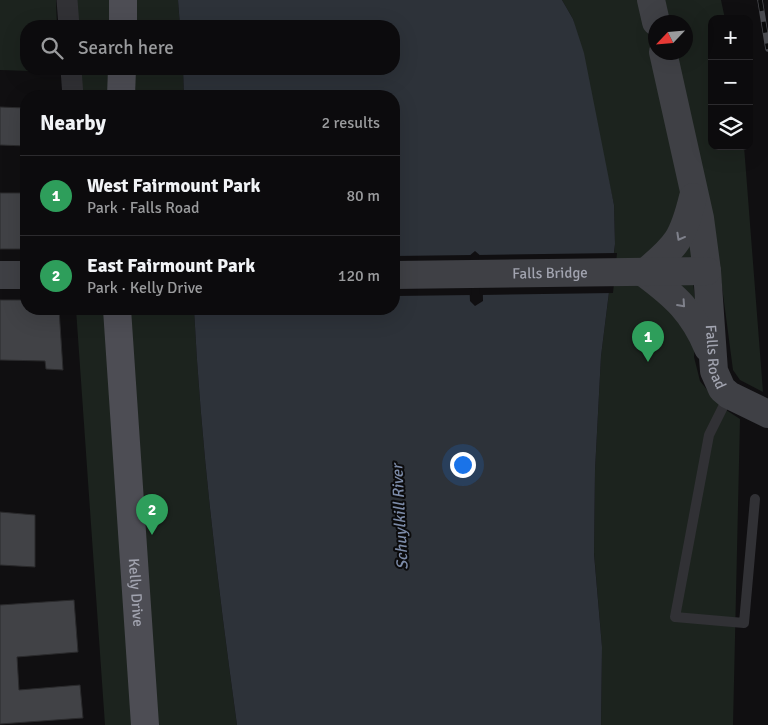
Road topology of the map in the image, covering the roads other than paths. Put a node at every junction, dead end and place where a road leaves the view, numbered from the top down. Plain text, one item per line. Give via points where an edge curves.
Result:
1 (67, 0) edge
2 (123, 0) edge
3 (651, 0) edge
4 (654, 15) edge
5 (69, 20) edge
6 (123, 20) edge
7 (665, 60) edge
8 (71, 75) edge
9 (122, 75) edge
10 (73, 90) edge
11 (121, 90) edge
12 (694, 190) junction
13 (707, 271) junction
14 (639, 273) junction
15 (0, 275) edge
16 (20, 275) edge
17 (400, 275) edge
18 (117, 315) edge
19 (712, 359) junction
20 (729, 395) junction
21 (768, 414) edge
22 (754, 499) dead end
23 (145, 725) edge

1 - 5 street
2 - 6 main road
3 - 4 main road
7 - 12 main road, Falls Road
8 - 10 street
9 - 11 main road
12 - 13 main road, Falls Road
12 -> 14 main road via 681,236 670,251
13 - 14 main road, Falls Bridge
13 - 19 main road, Falls Road
14 - 17 main road, Falls Bridge
14 -> 19 main road via 678,299 688,310
15 - 16 main road
18 - 23 main road, Kelly Drive
19 - 20 main road, Falls Road via 716,380
20 - 21 main road, Falls Road
20 - 22 lane via 708,435 674,617 744,623

